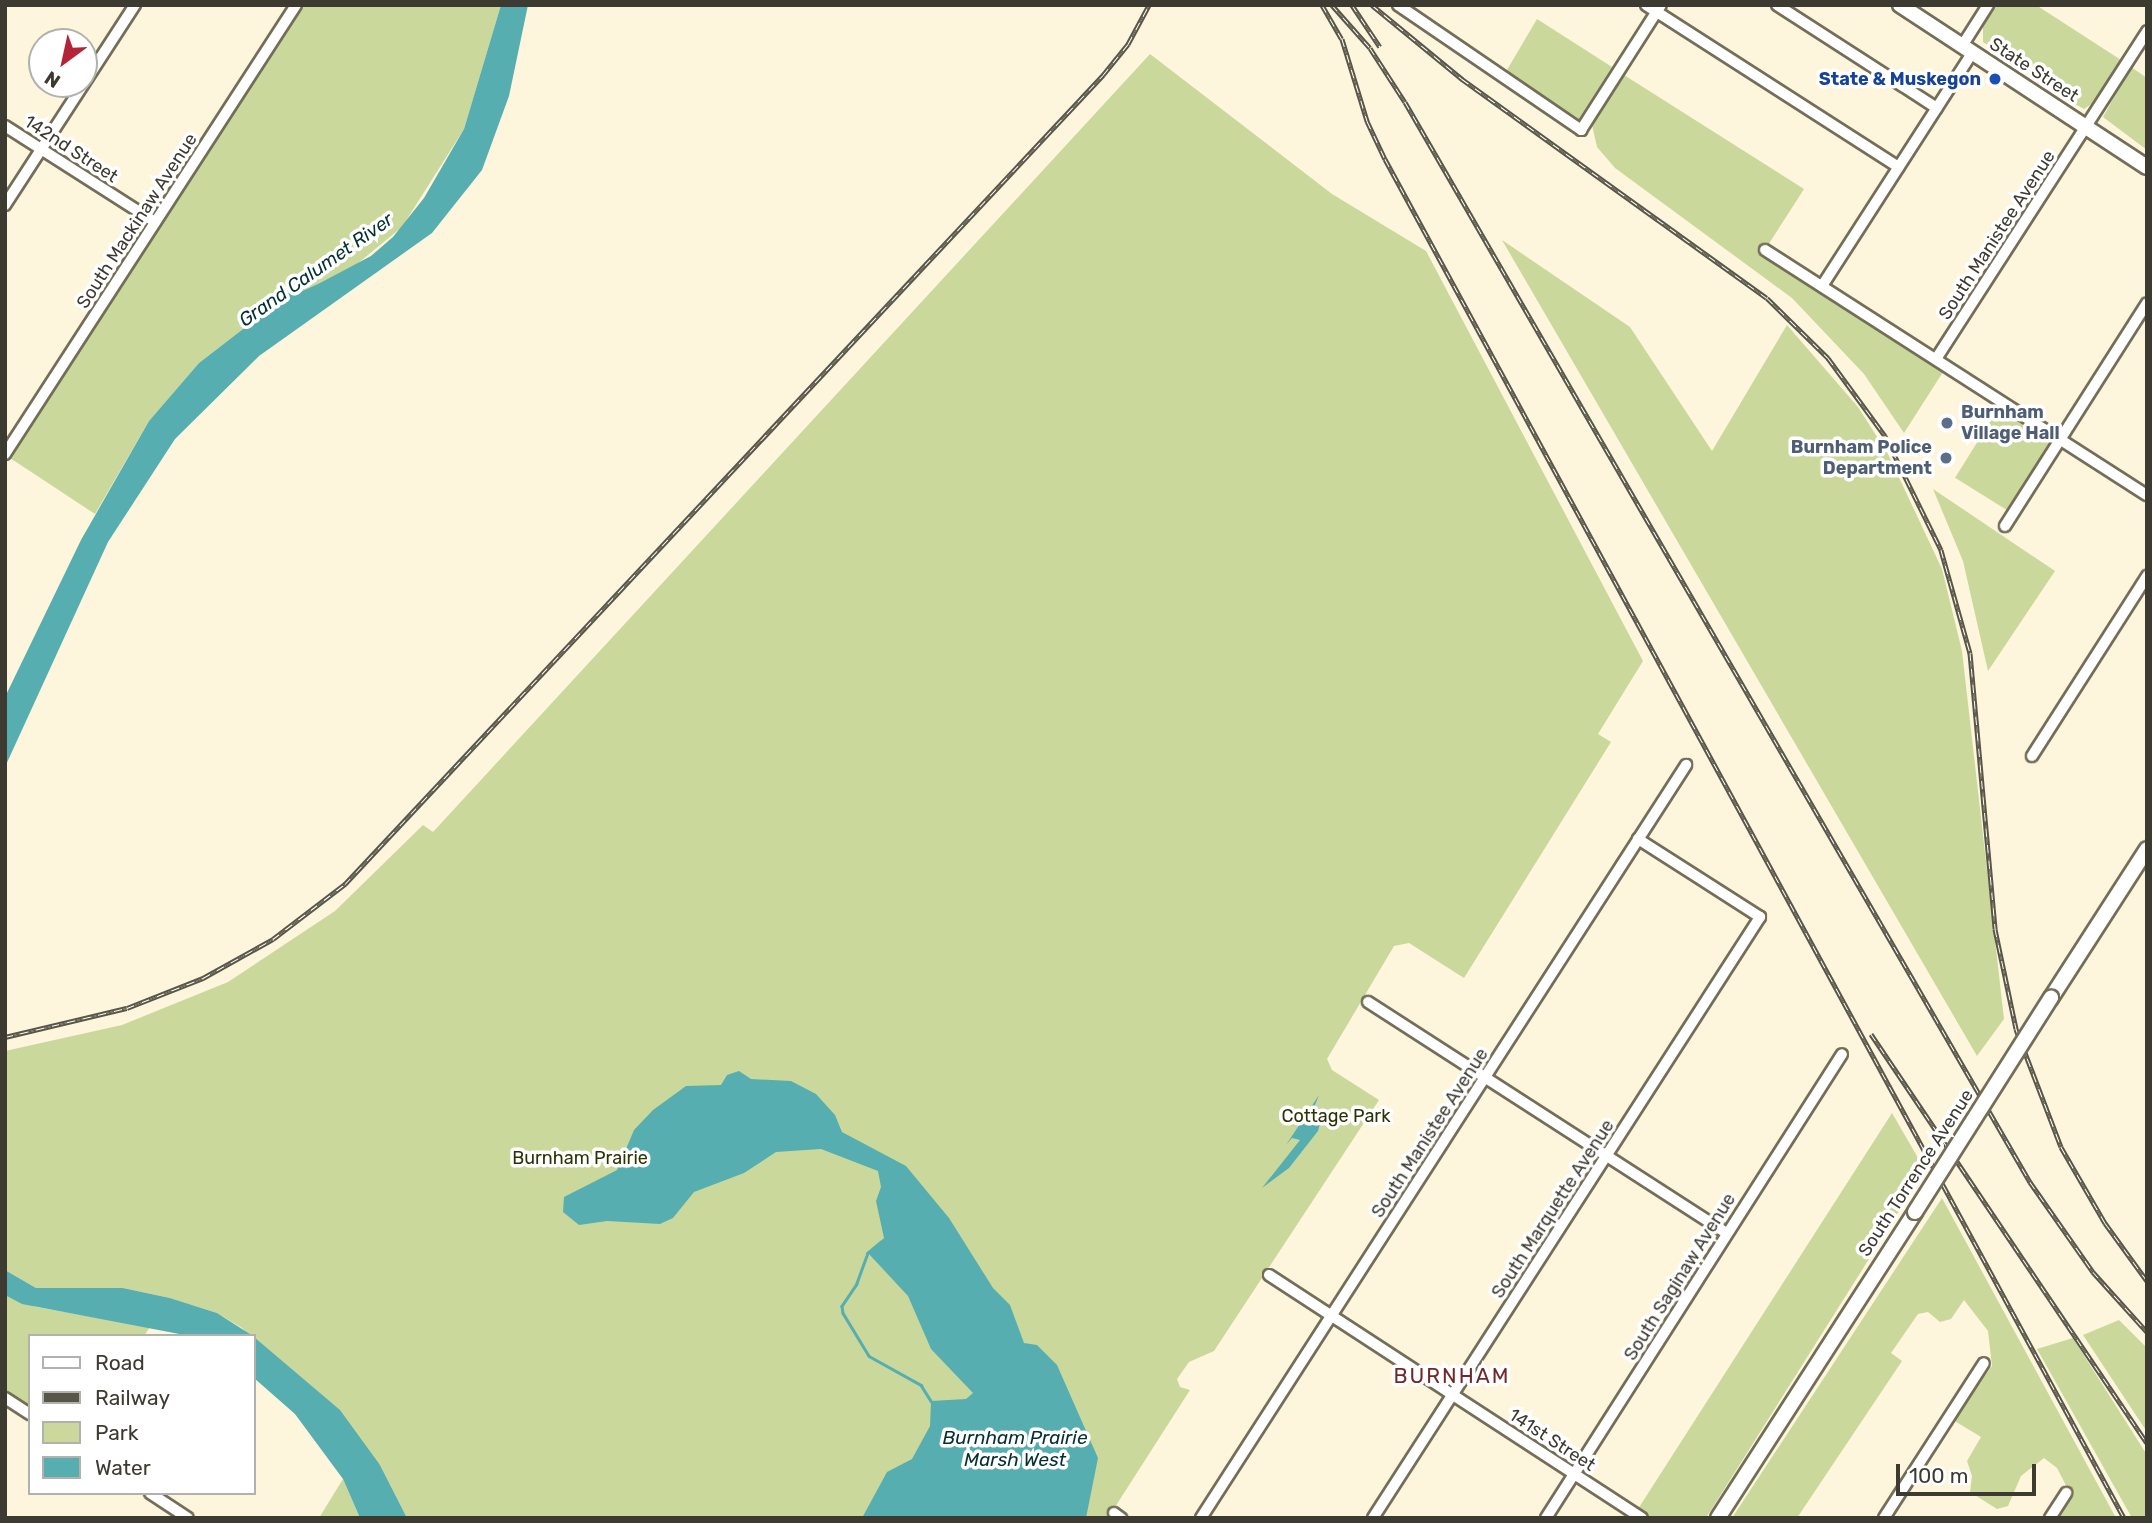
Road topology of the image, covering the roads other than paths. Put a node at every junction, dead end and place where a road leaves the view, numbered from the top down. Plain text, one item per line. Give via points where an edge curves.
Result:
1 (135, 5) edge
2 (296, 5) edge
3 (1398, 5) edge
4 (1646, 5) edge
5 (1777, 5) edge
6 (1900, 5) edge
7 (1988, 5) edge
8 (1659, 9) edge
9 (2147, 31) edge
10 (1967, 49) junction
11 (1937, 108) junction
12 (5, 126) edge
13 (2085, 127) junction
14 (42, 150) junction
15 (1898, 167) junction
16 (2147, 167) edge
17 (5, 205) edge
18 (155, 222) junction
19 (1765, 250) dead end
20 (1822, 286) junction
21 (2147, 303) edge
22 (1936, 359) junction
23 (2060, 439) junction
24 (5, 454) edge
25 (2147, 495) edge
26 (2005, 526) dead end
27 (2147, 576) edge
28 (2032, 756) dead end
29 (1686, 765) dead end
30 (1638, 839) junction
31 (2147, 849) edge
32 (1368, 1002) dead end
33 (1842, 1054) dead end
34 (1485, 1077) junction
35 (1606, 1156) junction
36 (1726, 1233) junction
37 (1269, 1275) dead end
38 (1331, 1316) junction
39 (1984, 1363) dead end
40 (1452, 1394) junction
41 (5, 1398) edge
42 (28, 1413) edge
43 (1574, 1473) junction
44 (2066, 1493) dead end
45 (153, 1495) edge
46 (188, 1518) edge
47 (1201, 1518) edge
48 (1373, 1518) edge
49 (1546, 1518) edge
50 (1642, 1518) edge
51 (1718, 1518) edge
52 (1884, 1518) edge
53 (2050, 1518) edge

1 - 14 street
2 - 18 street, South Mackinaw Avenue
3 - 8 street via 1581,130
4 - 8 street
5 - 11 street
6 - 10 main road, State Street
7 - 10 street
8 - 15 street
9 - 13 street, South Manistee Avenue
10 - 11 street
10 - 13 main road, State Street
11 - 15 street
12 - 14 street, 142nd Street
13 - 16 main road, State Street
13 - 22 street, South Manistee Avenue
14 - 17 street
14 - 18 street, 142nd Street
15 - 20 street
18 - 24 street, South Mackinaw Avenue
19 - 20 street
20 - 22 street
21 - 23 street
22 - 23 street
23 - 25 street
23 - 26 street
27 - 28 street
29 - 30 street, South Manistee Avenue
30 - 34 street, South Manistee Avenue
30 - 35 street, South Marquette Avenue via 1760,917
31 - 51 main road, South Torrence Avenue, bridge
32 - 34 street
33 - 36 street, South Saginaw Avenue
34 - 35 street
34 - 38 street, South Manistee Avenue
35 - 36 street
35 - 40 street, South Marquette Avenue
36 - 43 street, South Saginaw Avenue
37 - 38 street, 141st Street
38 - 40 street, 141st Street
38 - 47 street, South Manistee Avenue
39 - 52 street
40 - 43 street, 141st Street
40 - 48 street, South Marquette Avenue
41 - 42 street
43 - 49 street, South Saginaw Avenue
43 - 50 street, 141st Street
44 - 53 street
45 - 46 street

